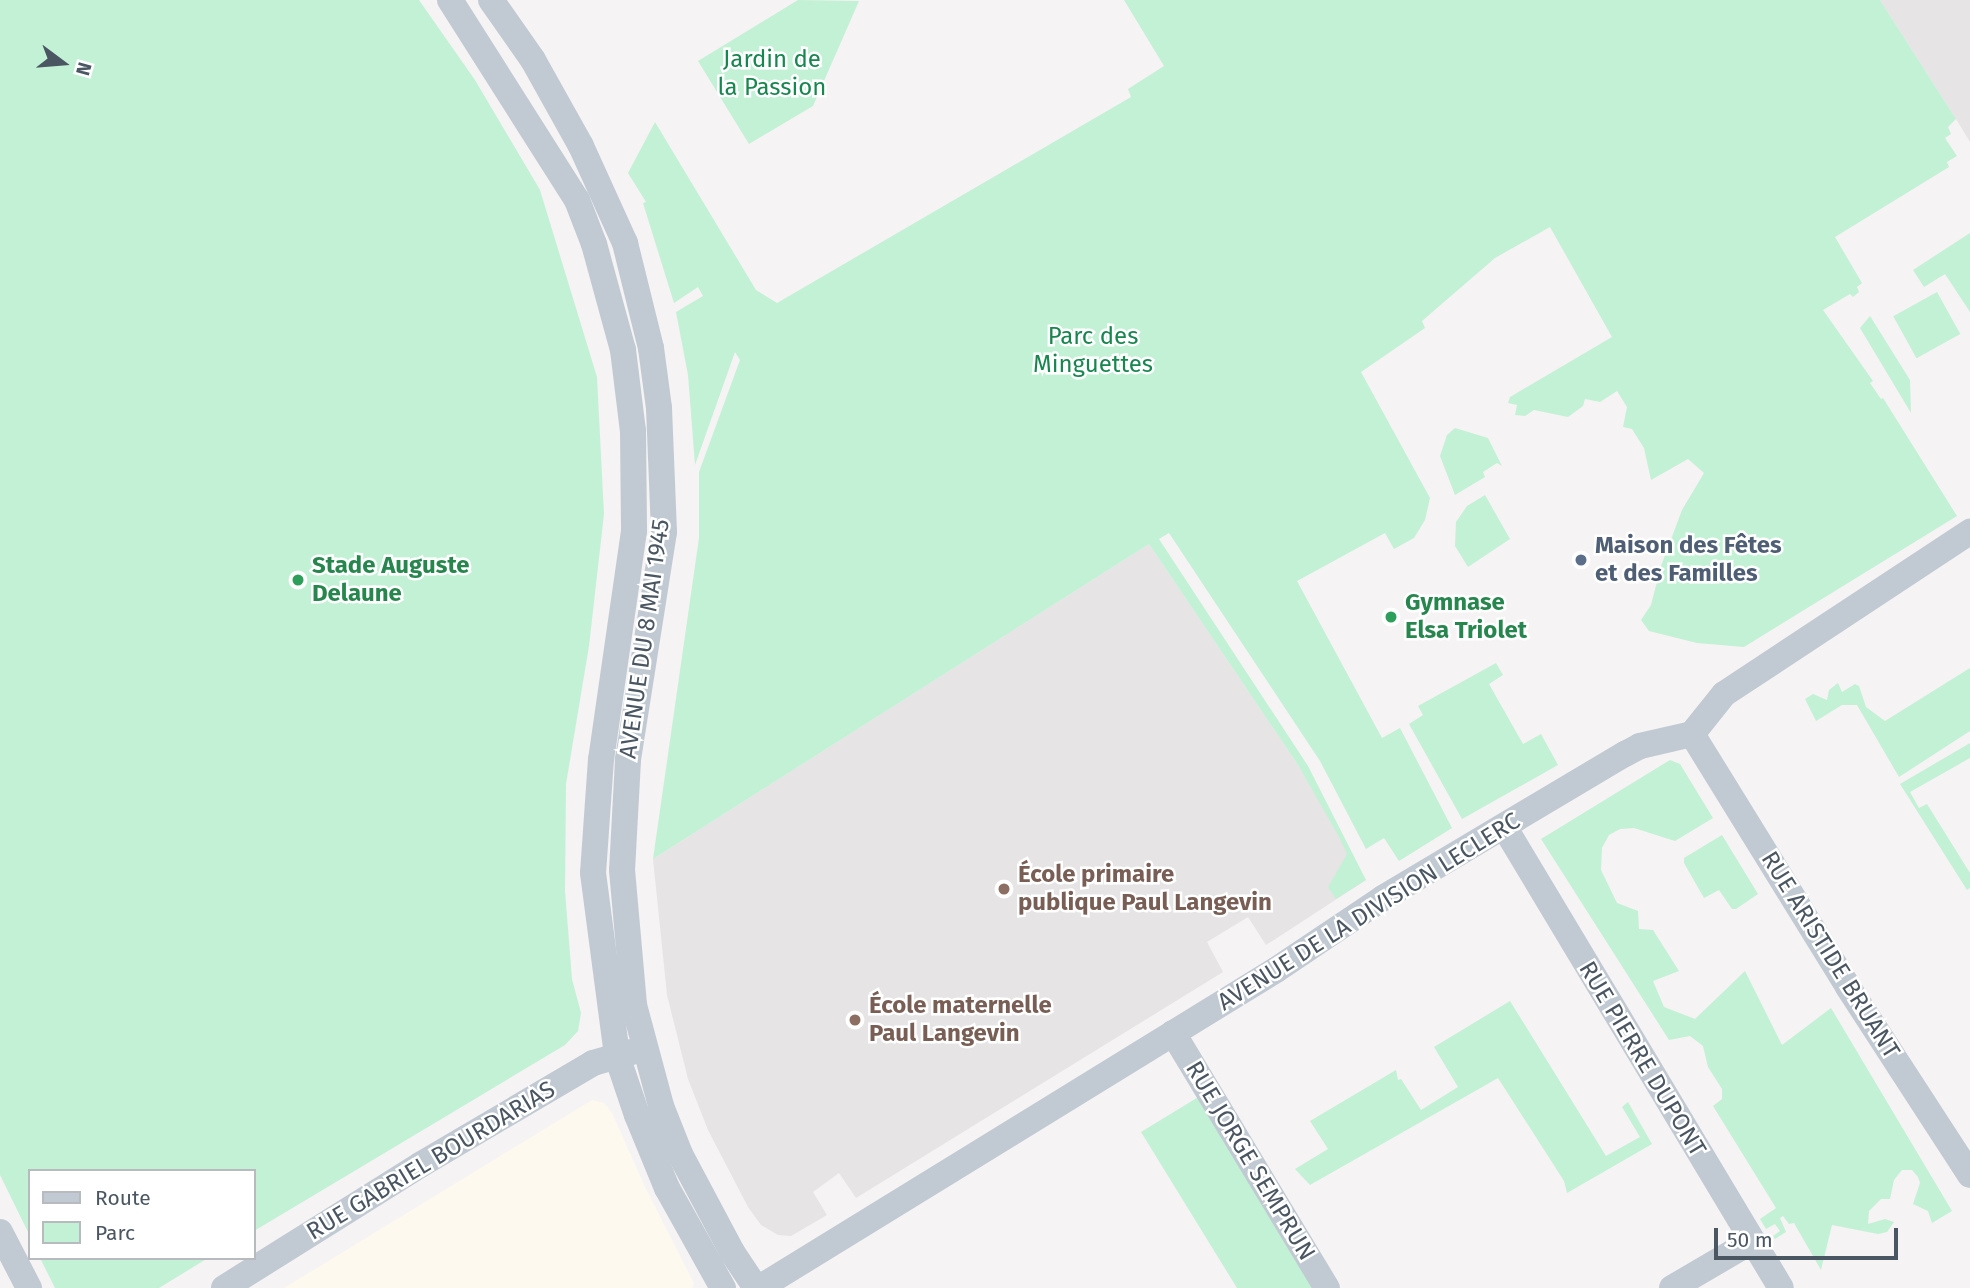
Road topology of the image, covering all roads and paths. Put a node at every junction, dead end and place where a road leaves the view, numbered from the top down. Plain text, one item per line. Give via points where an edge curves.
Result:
1 (491, 0) edge
2 (457, 6) edge
3 (1970, 532) edge
4 (1692, 734) junction
5 (1505, 828) junction
6 (1173, 1033) junction
7 (644, 1049) junction
8 (617, 1056) junction
9 (1970, 1175) edge
10 (0, 1232) edge
11 (1752, 1241) junction
12 (29, 1288) edge
13 (224, 1288) edge
14 (723, 1288) edge
15 (757, 1288) edge
16 (1327, 1288) edge
17 (1672, 1288) edge
18 (1781, 1288) edge

1 - 7 street, AVENUE DU 8 MAI 1945 via 533,60 581,146 625,243 651,348 659,408 664,532 628,760 622,870 634,1005
2 - 8 street, AVENUE DU 8 MAI 1945 via 577,200 623,350 633,431 634,531 601,759 593,873
3 - 4 street via 1724,694
4 - 5 street, AVENUE DE LA DIVISION LECLERC via 1640,746
4 - 9 street, RUE ARISTIDE BRUANT
5 - 6 street, AVENUE DE LA DIVISION LECLERC via 1384,898
5 - 11 street, RUE PIERRE DUPONT
6 - 15 street, AVENUE DE LA DIVISION LECLERC
6 - 16 street, RUE JORGE SEMPRUN
7 - 8 street, RUE GABRIEL BOURDARIAS
7 - 15 street, AVENUE DU 8 MAI 1945 via 680,1154 732,1252
8 - 13 street, RUE GABRIEL BOURDARIAS via 579,1071
8 - 14 street, AVENUE DU 8 MAI 1945 via 667,1188
10 - 12 street
11 - 17 street
11 - 18 street, RUE PIERRE DUPONT

